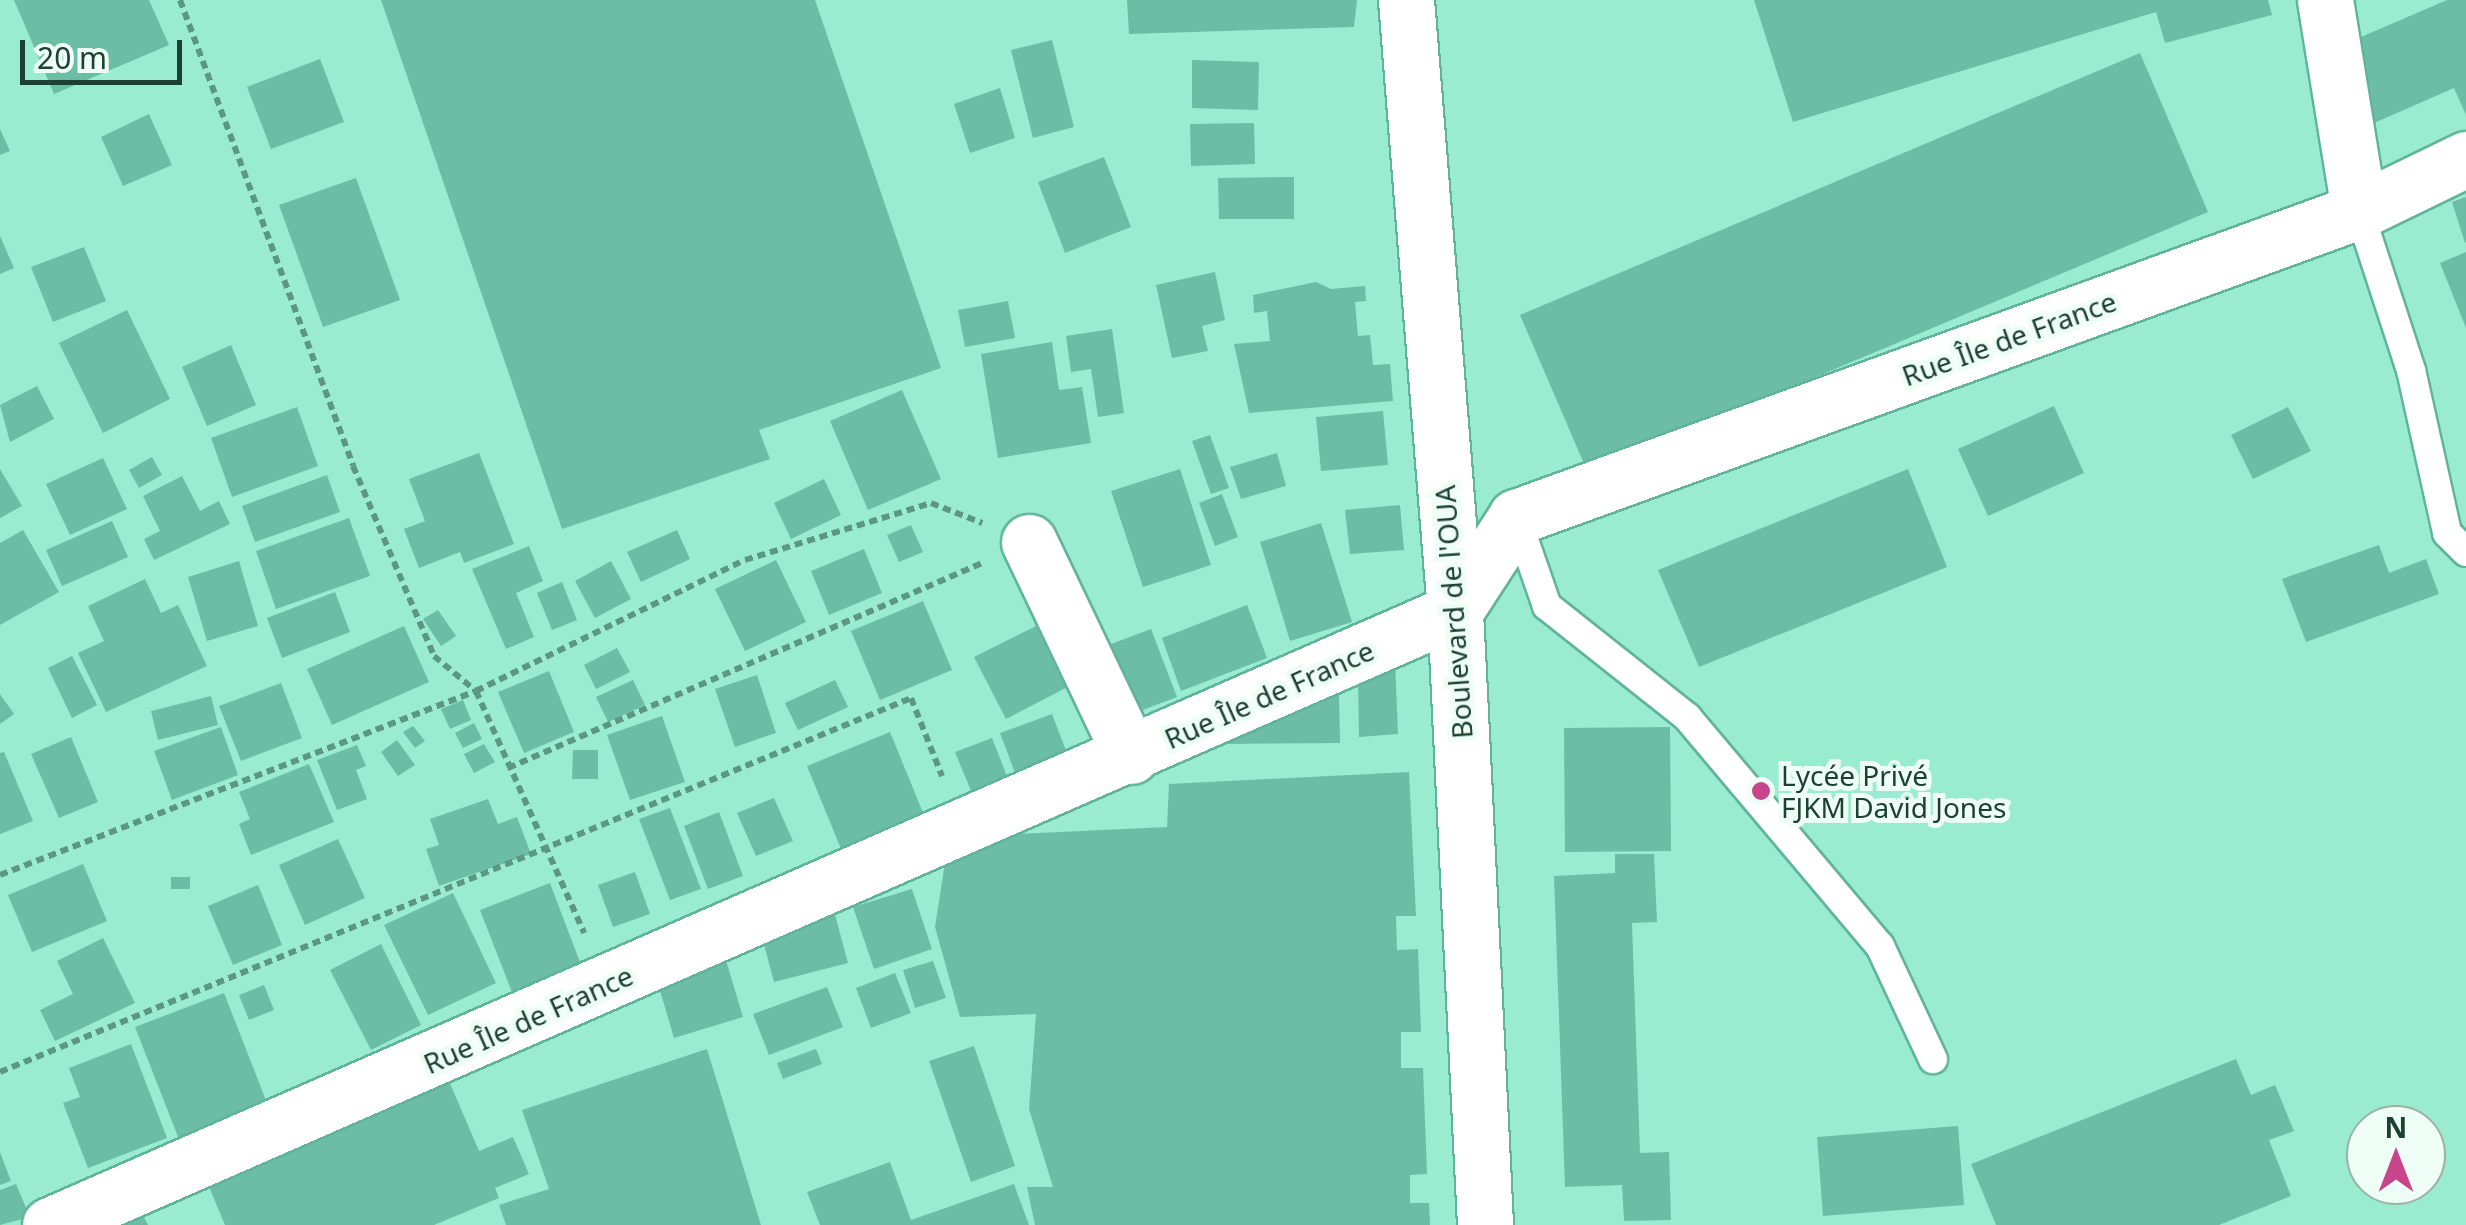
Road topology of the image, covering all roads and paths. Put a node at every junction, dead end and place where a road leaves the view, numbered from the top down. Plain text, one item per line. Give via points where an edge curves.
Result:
1 (180, 0) edge
2 (1406, 0) edge
3 (2325, 0) edge
4 (2466, 160) edge
5 (2359, 210) junction
6 (1516, 517) junction
7 (1029, 542) junction
8 (2466, 552) edge
9 (1455, 611) junction
10 (476, 691) junction
11 (1130, 756) junction
12 (508, 768) junction
13 (961, 825) junction
14 (547, 850) junction
15 (0, 876) edge
16 (607, 985) junction
17 (1932, 1058) dead end
18 (0, 1072) edge
19 (50, 1225) edge
20 (1485, 1225) edge

1 - 10 path via 360,483 434,656
2 - 9 street, Boulevard de l'OUA
3 - 5 street
4 - 5 street, Rue Île de France
5 - 6 street, Rue Île de France
5 - 8 lane via 2410,370 2446,534
6 - 9 street
6 - 17 lane via 1548,606 1687,717 1880,946
7 - 10 path via 931,503 745,560
7 - 11 street
7 - 12 path
9 - 11 street, Rue Île de France
9 - 20 street, Boulevard de l'OUA
10 - 12 path
10 - 15 path
11 - 13 street, Rue Île de France
12 - 14 path
13 - 14 path via 910,698
13 - 16 street, Rue Île de France
14 - 16 path
14 - 18 path
16 - 19 street, Rue Île de France

